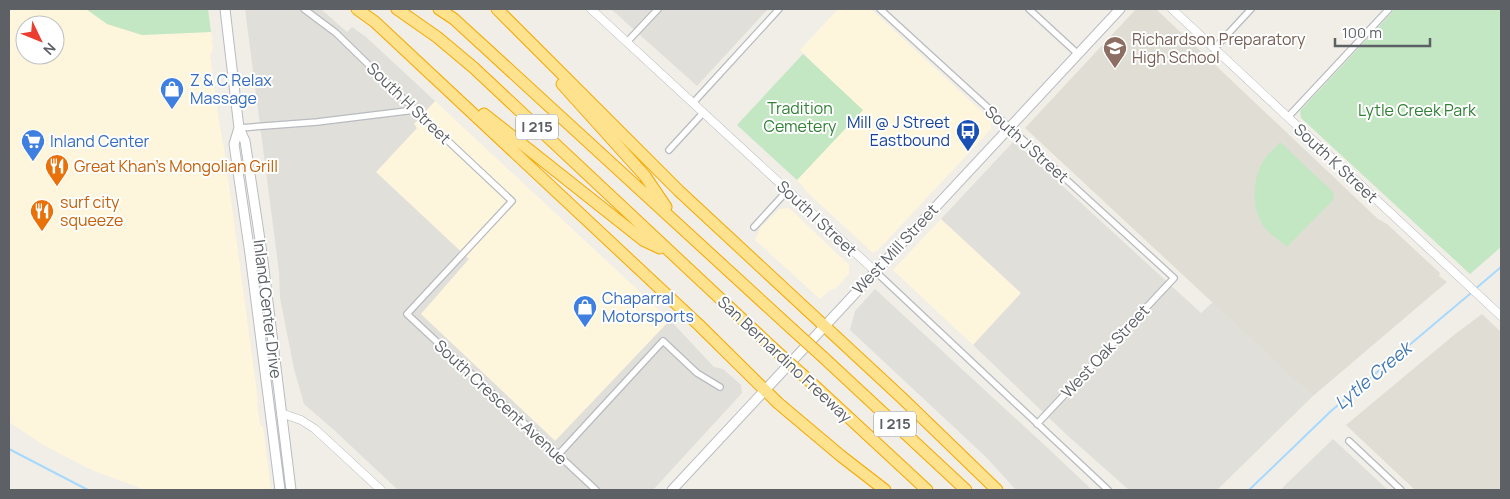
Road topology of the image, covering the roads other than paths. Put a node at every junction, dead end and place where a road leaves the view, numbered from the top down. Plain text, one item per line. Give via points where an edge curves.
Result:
1 (225, 9) edge
2 (304, 9) edge
3 (356, 9) edge
4 (396, 9) edge
5 (439, 9) edge
6 (488, 9) edge
7 (497, 9) edge
8 (592, 9) edge
9 (658, 9) edge
10 (779, 9) edge
11 (880, 9) edge
12 (1030, 9) edge
13 (1120, 9) edge
14 (1172, 9) edge
15 (1251, 9) edge
16 (1388, 9) edge
17 (387, 33) junction
18 (627, 42) junction
19 (1214, 48) junction
20 (1078, 54) junction
21 (693, 103) junction
22 (415, 110) junction
23 (703, 113) junction
24 (1288, 117) junction
25 (1010, 127) junction
26 (239, 128) junction
27 (669, 150) dead end
28 (787, 191) junction
29 (678, 225) junction
30 (754, 227) dead end
31 (671, 253) junction
32 (874, 272) junction
33 (1174, 278) joint
34 (407, 314) joint
35 (1501, 316) edge
36 (825, 325) junction
37 (720, 387) dead end
38 (766, 390) junction
39 (281, 413) junction
40 (1037, 424) junction
41 (1349, 441) dead end
42 (558, 455) junction
43 (280, 490) edge
44 (292, 490) edge
45 (381, 490) edge
46 (596, 490) edge
47 (672, 490) edge
48 (885, 490) edge
49 (927, 490) edge
50 (966, 490) edge
51 (997, 490) edge
52 (1108, 490) edge
53 (1401, 490) edge

1 - 26 main road, Inland Center Drive
2 - 22 street, South H Street via 336,33
3 - 17 highway
4 - 31 highway, San Bernardino Freeway / I 215 via 474,68
5 - 29 highway, San Bernardino Freeway / I 215 via 454,19
6 - 29 highway via 580,102 644,176
7 - 36 highway via 680,191
8 - 18 street, South I Street
9 - 18 street
10 - 21 street
11 - 25 street, South J Street
12 - 20 street
13 - 20 main road, West Mill Street
14 - 19 street, South K Street
15 - 19 street
16 - 24 street
17 - 31 highway via 402,41 488,117 643,240
17 - 38 highway
18 - 21 street, South I Street
19 - 24 street, South K Street
20 - 25 main road, West Mill Street
21 - 23 street, South I Street
22 - 26 street
22 - 34 street, South H Street via 512,201
23 - 27 street
23 - 28 street, South I Street
24 - 35 street, South K Street
25 - 32 main road, West Mill Street
25 - 33 street, South J Street
26 - 39 main road, Inland Center Drive via 245,141
26 - 43 main road, Inland Center Drive via 234,144
28 - 30 street
28 - 32 street, South I Street
29 - 50 highway, San Bernardino Freeway / I 215, bridge
31 - 49 highway, San Bernardino Freeway / I 215, bridge
32 - 36 main road, West Mill Street
32 - 40 street, South I Street
33 - 40 street, West Oak Street
34 - 42 street, South Crescent Avenue
36 - 38 main road, West Mill Street
36 - 51 highway
37 - 42 street via 697,373 663,341
38 - 47 main road, West Mill Street
38 - 48 highway
39 - 44 main road, Inland Center Drive
39 - 45 street via 315,429
40 - 52 street, South I Street
41 - 53 street
42 - 46 street, South Crescent Avenue

